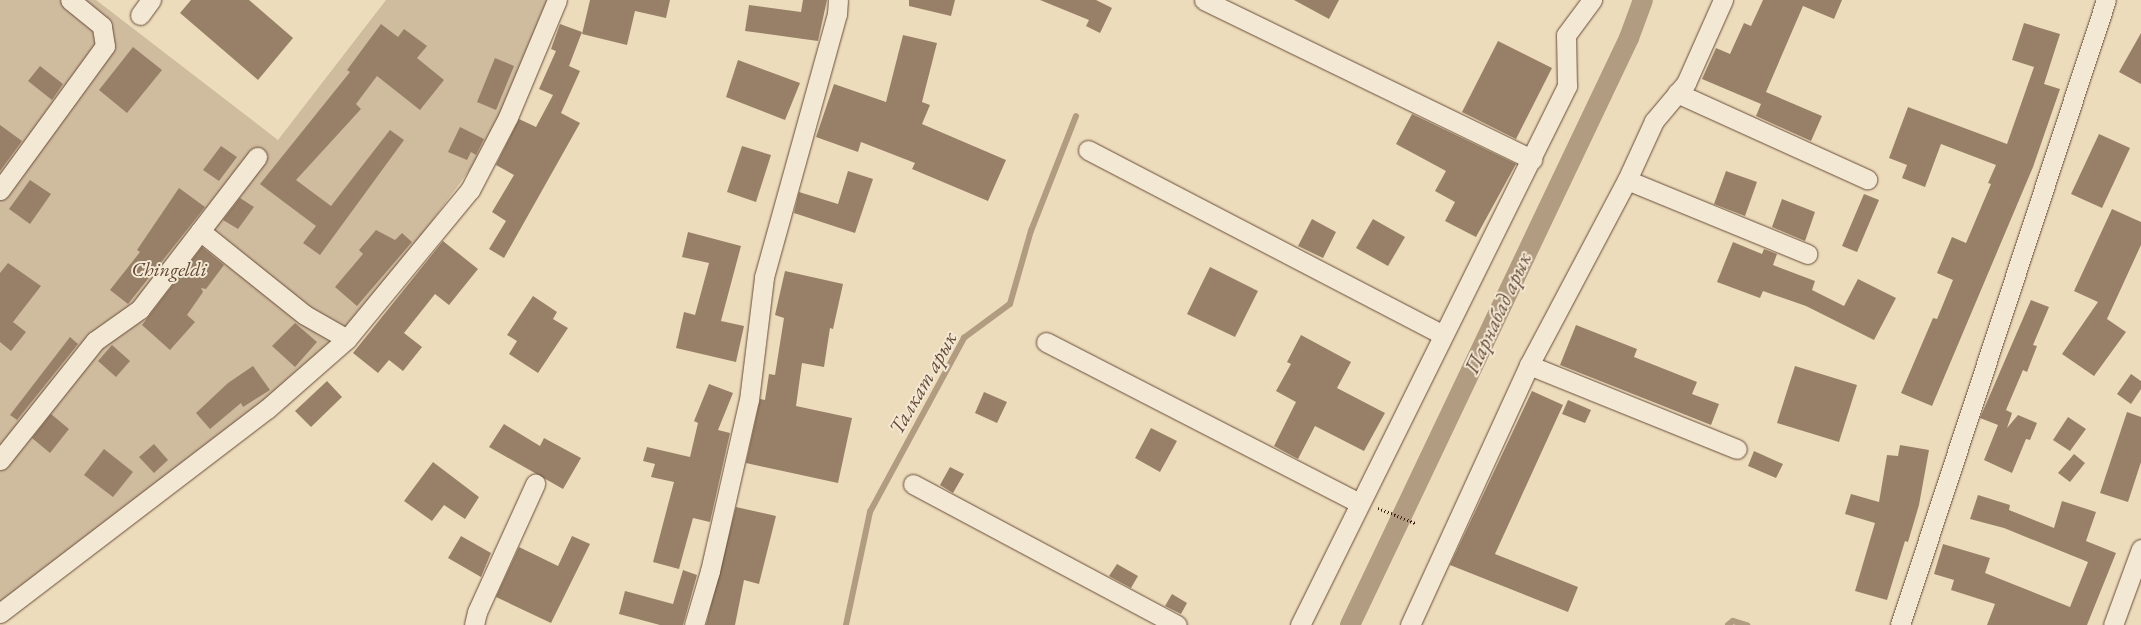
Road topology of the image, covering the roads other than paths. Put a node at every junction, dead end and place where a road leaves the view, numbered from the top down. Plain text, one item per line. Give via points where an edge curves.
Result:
1 (70, 0) edge
2 (151, 0) edge
3 (557, 0) edge
4 (838, 0) edge
5 (1204, 0) edge
6 (1592, 0) edge
7 (1723, 0) edge
8 (2106, 0) edge
9 (140, 15) dead end
10 (1677, 93) junction
11 (1088, 150) dead end
12 (257, 157) dead end
13 (1532, 159) junction
14 (1867, 179) dead end
15 (1627, 180) junction
16 (0, 190) edge
17 (200, 231) junction
18 (1807, 254) dead end
19 (1443, 335) junction
20 (347, 339) junction
21 (1046, 342) dead end
22 (1529, 365) junction
23 (1737, 449) dead end
24 (0, 460) edge
25 (535, 484) dead end
26 (912, 484) dead end
27 (1359, 503) junction
28 (2141, 549) edge
29 (0, 613) edge
30 (474, 625) edge
31 (694, 625) edge
32 (1177, 625) edge
33 (1300, 625) edge
34 (1410, 625) edge
35 (1900, 625) edge
36 (2113, 625) edge

1 - 16 street via 99,22 105,46
2 - 9 street
3 - 20 street via 508,117 470,190
4 - 31 street via 837,14 764,277 749,400 710,571
5 - 13 street
6 - 13 street via 1566,36 1567,86
7 - 10 street via 1686,83
8 - 35 street
10 - 14 street
10 - 15 street via 1654,121
11 - 19 street
12 - 17 street
13 - 19 street
15 - 18 street
15 - 22 street
17 - 20 street via 305,315
17 - 24 street via 140,309 95,341
19 - 27 street
20 - 29 street via 267,409
21 - 27 street
22 - 23 street
22 - 34 street
25 - 30 street
26 - 32 street
27 - 33 street
28 - 36 street

